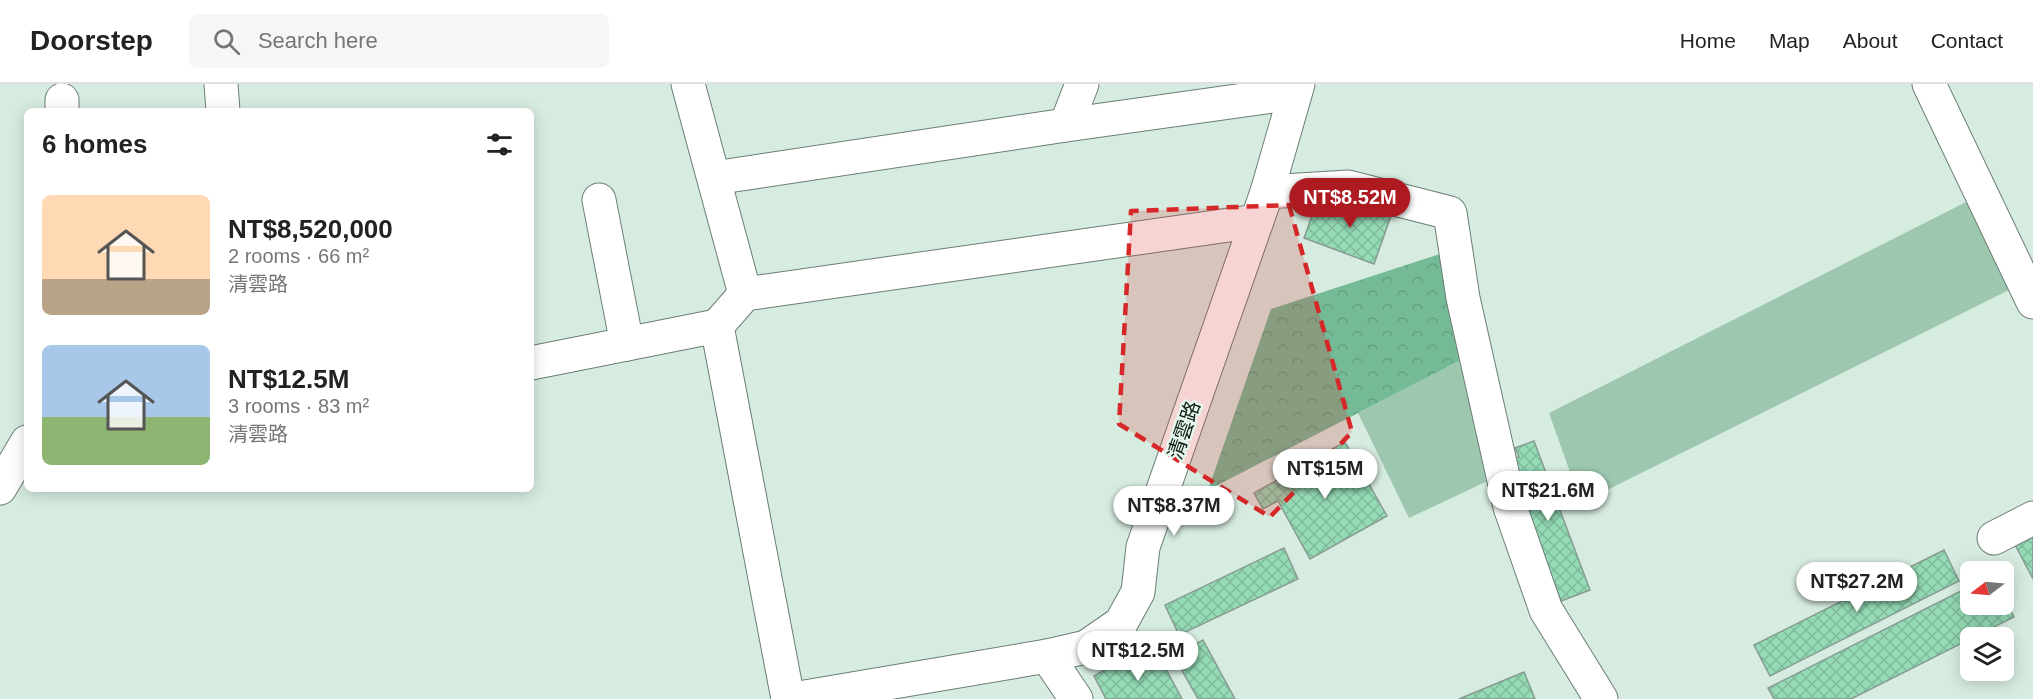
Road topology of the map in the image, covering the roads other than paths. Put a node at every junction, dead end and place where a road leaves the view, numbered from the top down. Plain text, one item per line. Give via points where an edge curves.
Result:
1 (221, 84) edge
2 (688, 84) edge
3 (1082, 84) edge
4 (1929, 84) edge
5 (1296, 89) edge
6 (223, 108) edge
7 (1066, 125) junction
8 (714, 178) junction
9 (599, 200) dead end
10 (1262, 206) junction
11 (745, 294) junction
12 (2033, 302) edge
13 (717, 326) junction
14 (627, 344) junction
15 (534, 362) edge
16 (24, 447) edge
17 (0, 488) edge
18 (2033, 518) edge
19 (1994, 538) dead end
20 (1047, 656) junction
21 (788, 699) edge
22 (793, 699) edge
23 (1076, 699) edge
24 (1601, 699) edge

1 - 6 street
2 - 8 street
3 - 7 street
4 - 12 street
5 - 7 street
5 - 10 street, 清雲路
7 - 8 street
8 - 11 street
9 - 14 street
10 - 11 street
10 - 20 street, 清雲路 via 1143,547 1138,592 1121,623 1086,647
10 - 24 street via 1348,187 1450,213 1463,298 1510,507 1546,610
11 - 13 street
13 - 14 street
13 - 21 street
14 - 15 street
16 - 17 street
18 - 19 street
20 - 22 street, 清雲路
20 - 23 street

